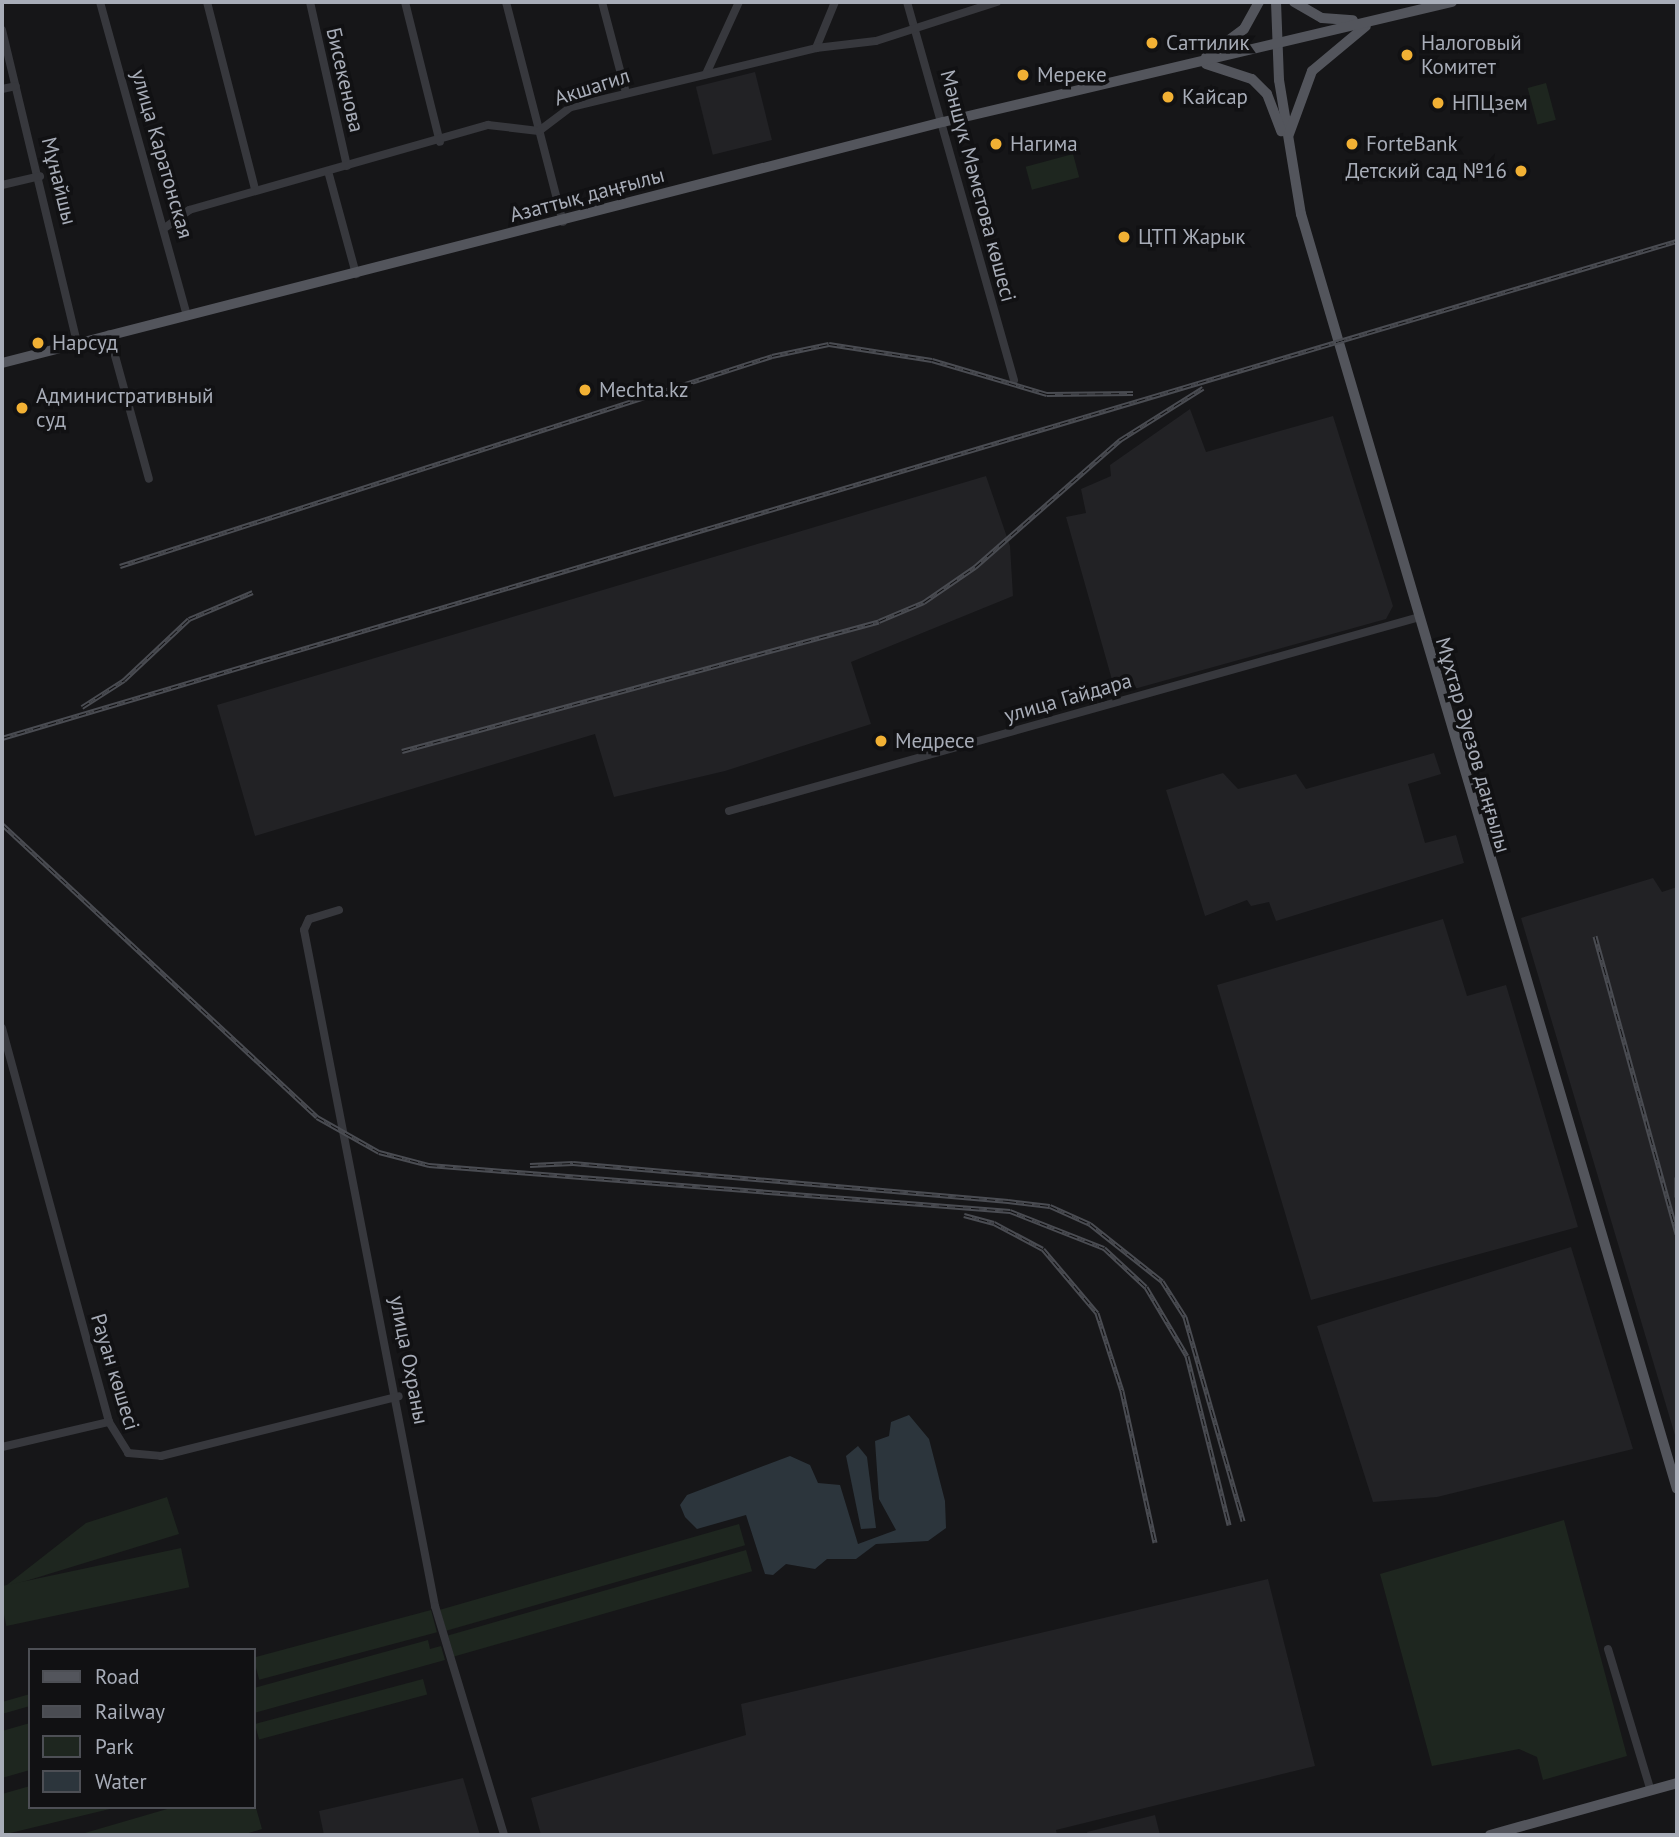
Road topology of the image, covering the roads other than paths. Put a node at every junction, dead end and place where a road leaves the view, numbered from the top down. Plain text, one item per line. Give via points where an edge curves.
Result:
1 (100, 2) edge
2 (207, 2) edge
3 (310, 2) edge
4 (405, 2) edge
5 (506, 2) edge
6 (602, 2) edge
7 (739, 2) edge
8 (835, 2) edge
9 (906, 2) edge
10 (997, 2) edge
11 (1259, 2) edge
12 (1276, 2) edge
13 (1294, 2) edge
14 (1452, 2) edge
15 (982, 4) edge
16 (1386, 18) junction
17 (914, 24) junction
18 (2, 30) edge
19 (1277, 43) junction
20 (816, 48) junction
21 (1187, 67) junction
22 (706, 74) junction
23 (16, 86) junction
24 (2, 89) edge
25 (626, 93) junction
26 (943, 122) junction
27 (539, 131) junction
28 (440, 142) junction
29 (1288, 150) junction
30 (347, 166) junction
31 (328, 171) junction
32 (40, 176) junction
33 (2, 185) edge
34 (255, 189) junction
35 (563, 222) junction
36 (166, 227) junction
37 (356, 274) junction
38 (187, 316) junction
39 (109, 334) junction
40 (77, 343) junction
41 (2, 363) edge
42 (1014, 380) dead end
43 (149, 479) dead end
44 (1416, 618) junction
45 (729, 811) dead end
46 (339, 910) dead end
47 (2, 1027) edge
48 (399, 1396) junction
49 (109, 1422) junction
50 (2, 1447) edge
51 (1677, 1489) edge
52 (1608, 1649) dead end
53 (1677, 1783) edge
54 (1651, 1791) junction
55 (504, 1835) edge
56 (1490, 1835) edge

1 - 36 street, улица Каратонская
2 - 34 street
3 - 30 street, Бисекенова
4 - 28 street
5 - 27 street
6 - 25 street
7 - 22 street
8 - 20 street
9 - 17 street, Мәншүк Мәметова көшесі
10 - 15 street, Акшагил
11 - 21 main road via 1229,42
12 - 19 main road, Мұхтар Әуезов даңғылы
13 - 16 main road via 1322,18
14 - 16 main road
15 - 17 street, Акшагил
16 - 19 main road
16 - 29 main road via 1350,36 1312,71 1295,108
17 - 20 street, Акшагил via 876,41
17 - 26 street, Мәншүк Мәметова көшесі
18 - 23 street, Мұнайшы
19 - 21 main road
19 - 29 main road, Мұхтар Әуезов даңғылы
20 - 22 street, Акшагил
21 - 26 main road, Азаттық даңғылы
21 - 29 main road via 1227,67 1252,79 1267,94
22 - 25 street, Акшагил
23 - 24 street
23 - 32 street, Мұнайшы
25 - 27 street, Акшагил via 572,107
26 - 35 main road, Азаттық даңғылы
26 - 42 street, Мәншүк Мәметова көшесі
27 - 28 street, Акшагил via 488,125
27 - 35 street
28 - 30 street, Акшагил
29 - 44 main road, Мұхтар Әуезов даңғылы
30 - 31 street, Акшагил
31 - 34 street, Акшагил
31 - 37 street
32 - 33 street
32 - 40 street, Мұнайшы
34 - 36 street, Акшагил via 188,210
35 - 37 main road, Азаттық даңғылы
36 - 38 street, улица Каратонская
37 - 38 main road, Азаттық даңғылы
38 - 39 main road, Азаттық даңғылы
39 - 40 main road, Азаттық даңғылы
39 - 43 street
40 - 41 main road, Азаттық даңғылы
44 - 45 street, улица Гайдара
44 - 51 main road, Мұхтар Әуезов даңғылы
46 - 48 street, улица Охраны via 309,919 304,930
47 - 49 street, Рауан көшесі
48 - 49 street, Рауан көшесі via 144,1458 117,1442
48 - 55 street, улица Охраны via 435,1605
49 - 50 street
52 - 54 street
53 - 54 main road
54 - 56 main road

